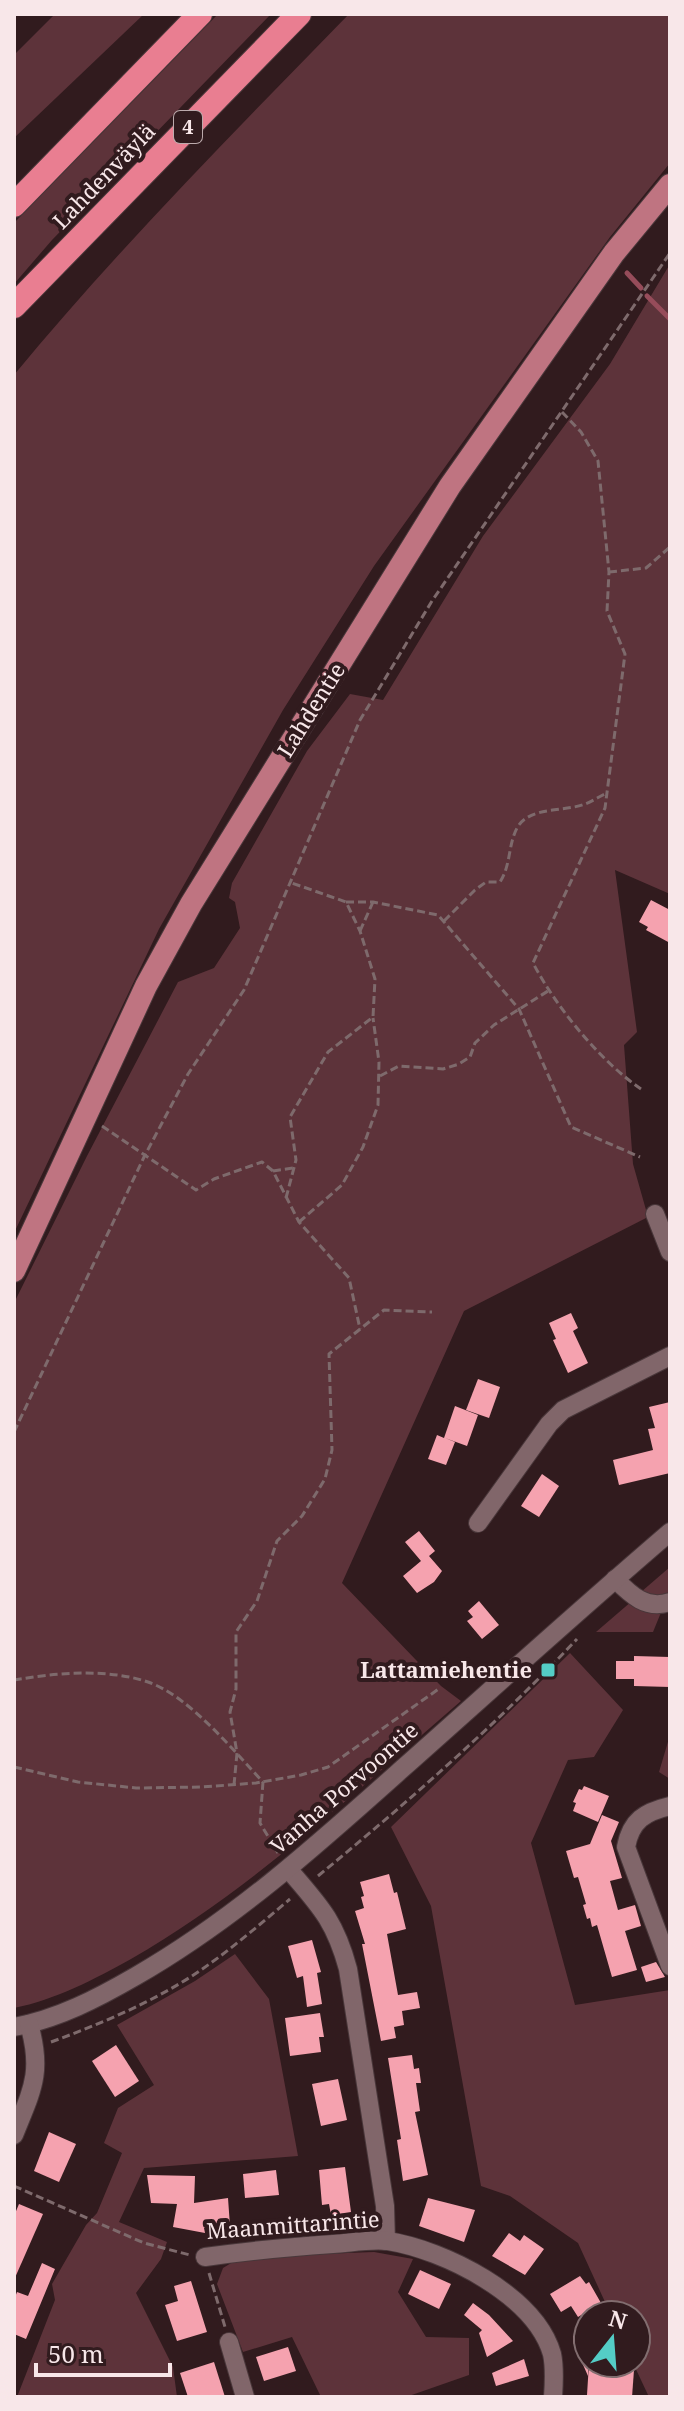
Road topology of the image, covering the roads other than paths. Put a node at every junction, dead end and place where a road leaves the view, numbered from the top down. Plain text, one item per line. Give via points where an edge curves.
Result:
1 (200, 14) edge
2 (299, 14) edge
3 (670, 185) edge
4 (18, 200) edge
5 (77, 240) junction
6 (14, 306) edge
7 (14, 318) edge
8 (655, 1214) dead end
9 (670, 1252) edge
10 (14, 1271) edge
11 (670, 1356) edge
12 (478, 1523) dead end
13 (670, 1532) edge
14 (615, 1579) junction
15 (670, 1602) edge
16 (670, 1806) edge
17 (289, 1870) junction
18 (670, 1966) edge
19 (22, 2025) edge
20 (14, 2133) edge
21 (386, 2241) junction
22 (205, 2257) road end
23 (229, 2342) road end
24 (245, 2397) edge
25 (553, 2397) edge

1 - 4 highway, Lahdenväylä
2 - 5 highway, Lahdenväylä / 4
3 - 10 main road, Lahdentie via 614,253 442,499 191,904 146,986
5 - 6 highway, Lahdenväylä / 4
5 - 7 highway
8 - 9 street
11 - 12 street via 563,1410
13 - 14 street, Vanha Porvoontie
14 - 15 street via 644,1603
14 - 17 street, Vanha Porvoontie
16 - 18 street via 643,1815 626,1847
17 - 19 street, Vanha Porvoontie via 180,1951 96,1999
17 - 21 street via 327,1915 348,1969
19 - 20 street via 35,2047 36,2072
21 - 22 street, Maanmittarintie
21 - 25 street, Maanmittarintie via 453,2262 513,2299 551,2353
23 - 24 street

